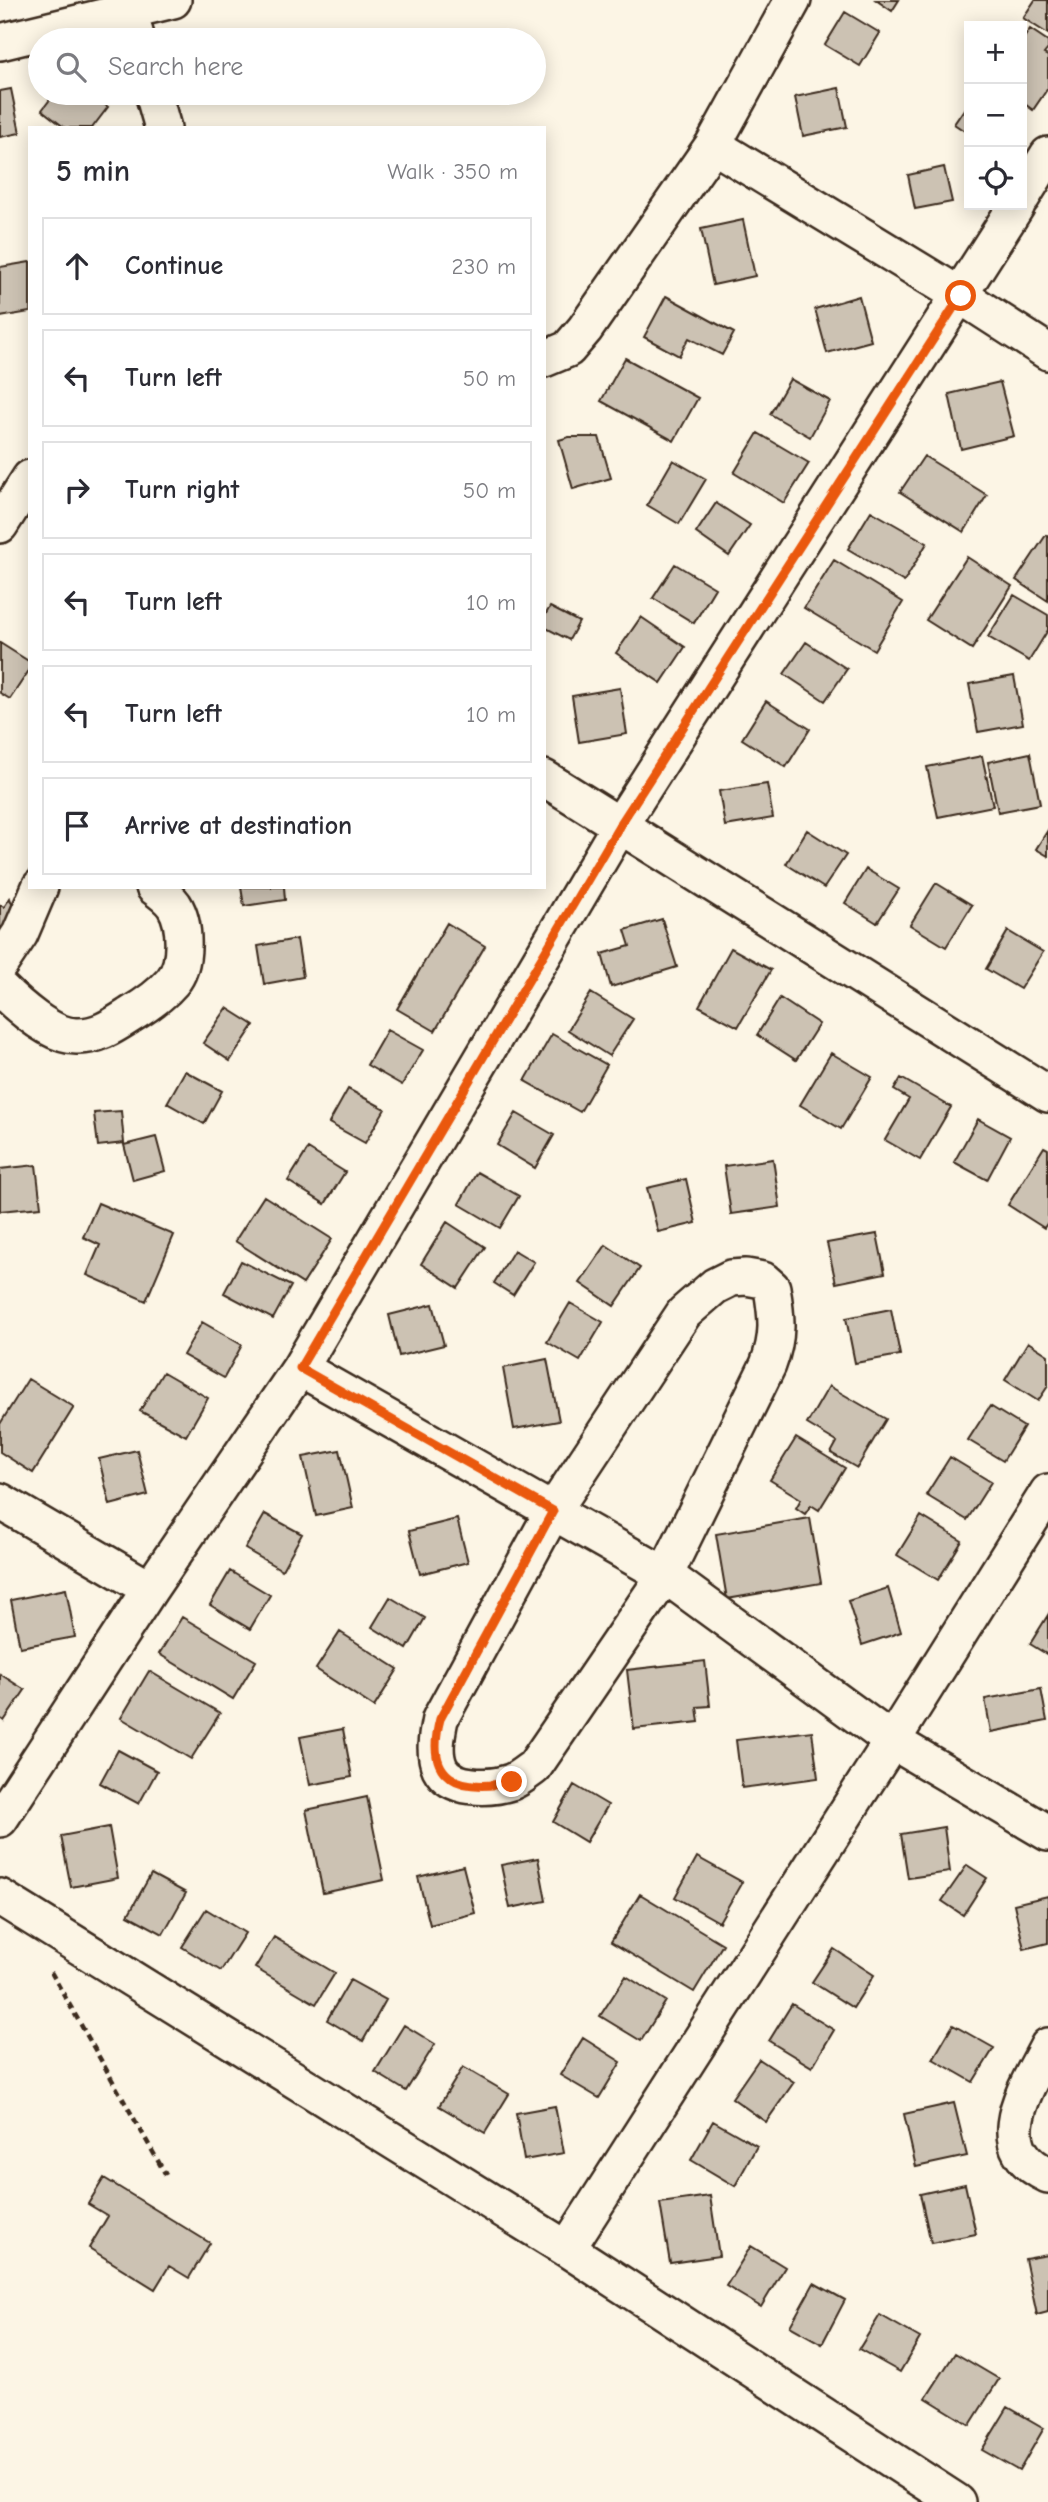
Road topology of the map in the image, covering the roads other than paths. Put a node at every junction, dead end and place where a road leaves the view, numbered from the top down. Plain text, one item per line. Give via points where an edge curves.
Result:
1 (173, 0) edge
2 (793, 0) edge
3 (131, 17) edge
4 (71, 28) edge
5 (28, 36) edge
6 (0, 41) edge
7 (156, 105) edge
8 (162, 126) edge
9 (713, 145) junction
10 (1048, 155) edge
11 (1027, 189) edge
12 (1014, 210) edge
13 (961, 296) junction
14 (1048, 352) edge
15 (546, 358) edge
16 (28, 481) edge
17 (0, 525) edge
18 (546, 779) edge
19 (620, 825) junction
20 (39, 889) edge
21 (156, 889) edge
22 (0, 964) edge
23 (0, 988) edge
24 (1048, 1094) edge
25 (300, 1368) junction
26 (1048, 1492) edge
27 (0, 1502) edge
28 (553, 1511) junction
29 (665, 1575) junction
30 (150, 1589) junction
31 (892, 1741) junction
32 (0, 1819) edge
33 (1048, 1833) edge
34 (0, 1896) edge
35 (1048, 2046) edge
36 (1048, 2175) edge
37 (567, 2249) junction
38 (957, 2502) edge

1 - 3 street
2 - 9 street
3 - 4 street
5 - 6 street
7 - 8 street
9 - 13 street
9 - 15 street via 585,329 568,349
10 - 11 street
12 - 13 street
13 - 14 street
13 - 19 street
16 - 17 street
18 - 19 street
19 - 24 street
19 - 25 street
20 - 22 street via 20,934
21 - 23 street via 173,904 179,918 180,968 173,981 103,1032 74,1037 50,1027
25 - 28 street
25 - 30 street
26 - 31 street
27 - 30 street
28 - 29 street
28 - 29 street via 440,1719 436,1735 440,1769 457,1782 473,1786 512,1782 534,1767
28 - 29 street via 684,1314 715,1286 731,1279 763,1280 772,1288 776,1342
29 - 31 street
30 - 32 street
31 - 33 street
31 - 37 street
34 - 37 street
35 - 36 street via 1017,2110 1014,2135 1023,2158
37 - 38 street

